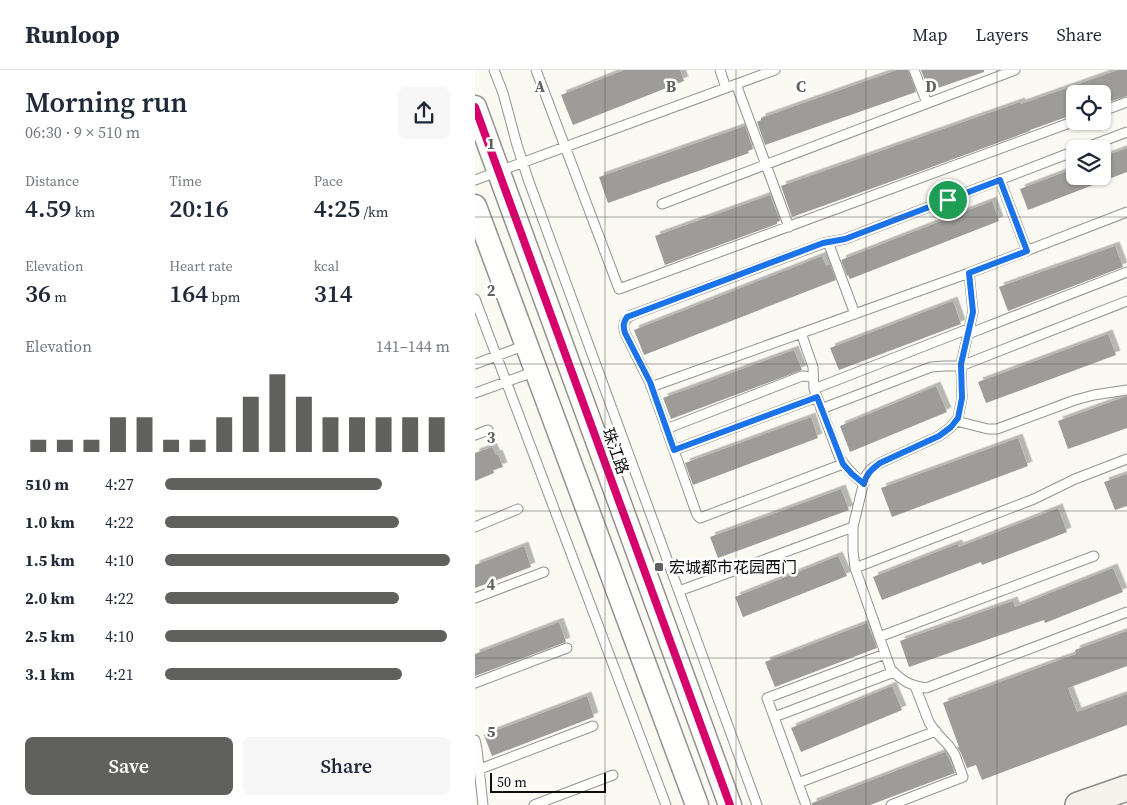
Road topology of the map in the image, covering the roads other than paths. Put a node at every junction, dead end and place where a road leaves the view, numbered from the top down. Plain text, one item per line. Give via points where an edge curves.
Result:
1 (494, 70) edge
2 (537, 70) edge
3 (720, 70) edge
4 (775, 70) edge
5 (914, 70) edge
6 (1015, 70) edge
7 (736, 84) junction
8 (726, 88) junction
9 (1127, 102) edge
10 (927, 103) junction
11 (475, 107) edge
12 (1111, 108) edge
13 (1066, 124) edge
14 (1127, 132) edge
15 (1106, 140) edge
16 (565, 147) junction
17 (1066, 154) edge
18 (522, 162) junction
19 (766, 164) junction
20 (498, 171) junction
21 (475, 180) edge
22 (1000, 180) junction
23 (662, 204) dead end
24 (475, 206) edge
25 (1127, 212) edge
26 (789, 226) junction
27 (828, 242) junction
28 (1027, 251) junction
29 (1127, 272) edge
30 (969, 273) junction
31 (475, 299) edge
32 (1127, 301) edge
33 (855, 314) junction
34 (968, 331) junction
35 (801, 333) junction
36 (526, 345) junction
37 (496, 356) junction
38 (475, 364) edge
39 (961, 366) junction
40 (536, 371) junction
41 (813, 377) junction
42 (506, 381) junction
43 (651, 386) junction
44 (1127, 390) edge
45 (475, 393) edge
46 (815, 393) junction
47 (821, 409) junction
48 (956, 421) junction
49 (666, 429) junction
50 (488, 430) dead end
51 (475, 435) edge
52 (674, 450) junction
53 (1127, 459) edge
54 (843, 464) junction
55 (864, 484) junction
56 (518, 509) dead end
57 (475, 526) edge
58 (853, 527) junction
59 (1094, 556) dead end
60 (855, 568) junction
61 (544, 572) dead end
62 (679, 591) junction
63 (475, 598) edge
64 (1127, 612) edge
65 (879, 637) junction
66 (567, 648) dead end
67 (885, 654) junction
68 (894, 672) junction
69 (475, 683) edge
70 (915, 686) junction
71 (774, 717) junction
72 (593, 726) dead end
73 (936, 731) junction
74 (475, 740) edge
75 (480, 769) junction
76 (613, 775) dead end
77 (798, 783) junction
78 (1127, 788) edge
79 (483, 805) edge
80 (534, 805) edge
81 (666, 805) edge
82 (697, 805) edge
83 (731, 805) edge
84 (757, 805) edge
85 (806, 805) edge
86 (891, 805) edge
87 (1078, 805) edge

1 - 18 lane
2 - 16 lane
3 - 8 lane
4 - 7 lane
5 - 10 lane
6 - 10 lane
7 - 8 lane
7 - 19 lane
8 - 16 lane
9 - 12 lane
10 - 19 lane
11 - 20 street, 珠江路
13 - 26 lane
14 - 15 lane
16 - 18 lane
16 - 26 lane via 619,289
17 - 22 lane
18 - 20 lane
18 - 62 lane
19 - 23 lane
19 - 26 lane
20 - 21 lane
20 - 83 street, 珠江路
22 - 27 lane via 845,239
22 - 28 lane
24 - 36 street
25 - 28 lane
27 - 33 lane
27 - 43 lane via 627,317 623,326 625,333
28 - 30 lane
29 - 34 lane
30 - 33 lane
30 - 34 lane via 973,312
31 - 37 lane
32 - 39 lane
33 - 35 lane
34 - 39 lane
34 - 46 lane
35 - 41 lane via 813,367
35 - 43 lane
36 - 37 lane
36 - 40 street
37 - 38 lane
37 - 42 lane
39 - 47 lane via 931,367
39 - 48 lane via 962,398
40 - 42 lane
40 - 82 street
41 - 46 lane
41 - 49 lane via 802,376
42 - 45 lane
42 - 81 lane
43 - 49 lane
44 - 48 lane via 1075,400 997,429 988,430
46 - 47 lane
46 - 52 lane
47 - 54 lane
48 - 55 lane via 939,436 871,469
49 - 52 lane
50 - 51 lane
52 - 54 lane via 700,518
53 - 60 lane
54 - 55 lane
55 - 58 lane
56 - 57 lane
58 - 60 lane
58 - 62 lane
59 - 65 lane
60 - 65 lane
61 - 63 lane
62 - 84 lane
64 - 70 lane via 926,688
65 - 67 lane
66 - 69 lane
67 - 68 lane
67 - 71 lane via 767,698
68 - 70 lane via 901,680
68 - 71 lane
70 - 73 lane via 929,722
71 - 77 lane
72 - 75 lane
73 - 77 lane
73 - 86 lane via 955,755 963,777
74 - 75 lane
75 - 79 lane
76 - 80 lane
77 - 85 lane
78 - 87 main road

